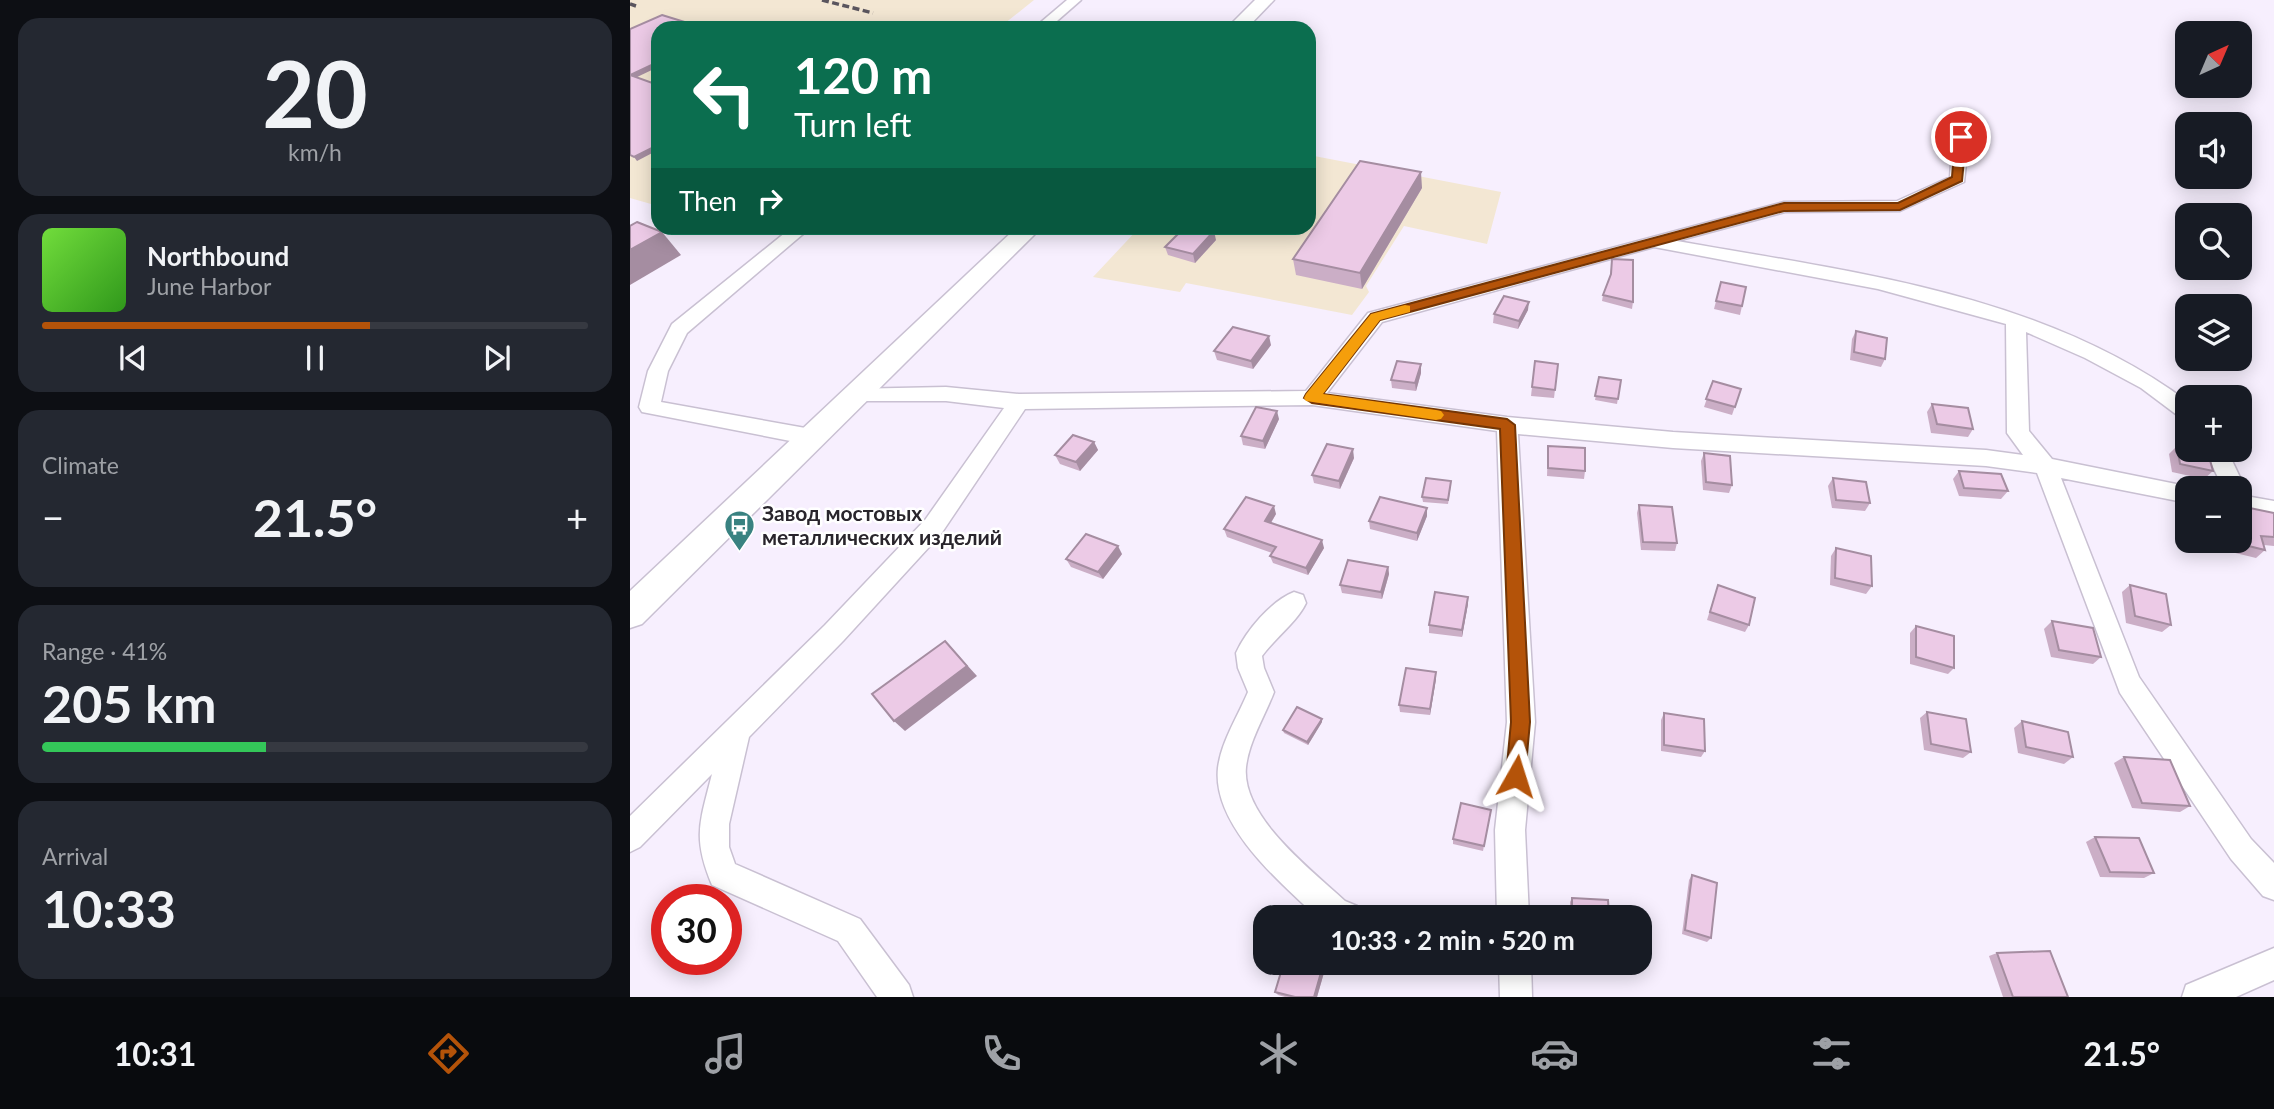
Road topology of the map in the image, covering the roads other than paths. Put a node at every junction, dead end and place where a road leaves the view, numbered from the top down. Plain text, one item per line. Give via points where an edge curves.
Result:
1 (1074, 0) edge
2 (1265, 0) edge
3 (1049, 21) edge
4 (1243, 21) edge
5 (1961, 137) dead end
6 (793, 235) edge
7 (1022, 235) edge
8 (1654, 243) junction
9 (2016, 320) junction
10 (856, 394) junction
11 (1312, 398) junction
12 (1020, 402) junction
13 (2175, 403) edge
14 (639, 406) edge
15 (1507, 425) junction
16 (811, 437) junction
17 (2045, 466) junction
18 (2175, 491) edge
19 (2252, 506) edge
20 (2274, 510) edge
21 (1294, 603) dead end
22 (630, 612) edge
23 (737, 730) junction
24 (630, 838) edge
25 (2273, 884) edge
26 (1327, 905) edge
27 (1513, 905) edge
28 (2274, 964) edge
29 (1515, 975) edge
30 (897, 997) edge
31 (1516, 997) edge
32 (2198, 997) edge

1 - 3 street
2 - 4 main road
5 - 8 street via 1958,179 1900,206 1784,207
6 - 14 street via 679,329
7 - 10 main road
8 - 9 street via 1878,283
8 - 11 street via 1375,317
9 - 13 street via 2092,352
9 - 17 street via 2018,433
10 - 12 street via 946,394
10 - 16 main road
11 - 12 street
11 - 15 street
12 - 23 street via 933,527
14 - 16 street
15 - 17 street
15 - 27 street via 1521,722 1510,830
16 - 22 main road
17 - 18 street
17 - 25 street via 2129,684 2242,849
19 - 20 street
21 - 26 street via 1249,653 1261,692 1231,768 1235,799 1263,841
23 - 24 street
23 - 30 street via 713,824 714,847 723,874 849,930
28 - 32 street
29 - 31 street

